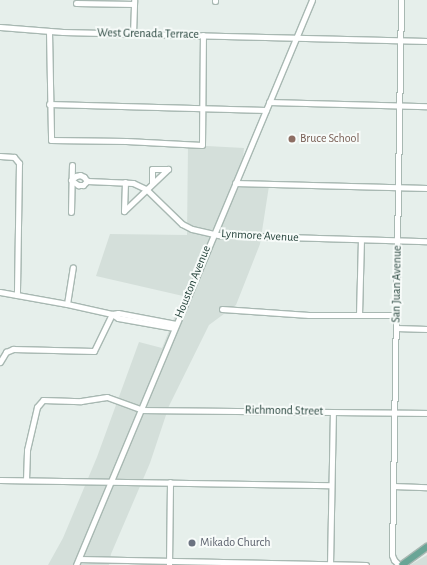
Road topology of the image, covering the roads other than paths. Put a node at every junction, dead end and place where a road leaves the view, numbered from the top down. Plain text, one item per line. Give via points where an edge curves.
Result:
1 (312, 0) edge
2 (401, 0) edge
3 (134, 2) edge
4 (76, 3) dead end
5 (0, 27) edge
6 (49, 31) junction
7 (133, 34) junction
8 (203, 35) junction
9 (296, 38) junction
10 (401, 40) junction
11 (427, 41) edge
12 (269, 102) junction
13 (49, 104) junction
14 (400, 105) junction
15 (427, 106) edge
16 (202, 108) junction
17 (266, 110) junction
18 (0, 156) edge
19 (72, 165) dead end
20 (72, 180) junction
21 (87, 181) junction
22 (124, 182) junction
23 (152, 183) dead end
24 (235, 183) junction
25 (398, 187) junction
26 (427, 188) edge
27 (146, 189) junction
28 (71, 212) dead end
29 (214, 234) junction
30 (361, 240) junction
31 (397, 241) junction
32 (427, 241) edge
33 (73, 267) dead end
34 (0, 292) edge
35 (17, 295) junction
36 (67, 304) junction
37 (222, 309) dead end
38 (112, 314) junction
39 (359, 315) junction
40 (396, 315) junction
41 (175, 326) junction
42 (396, 328) junction
43 (427, 329) edge
44 (0, 362) edge
45 (142, 410) junction
46 (332, 412) junction
47 (394, 413) junction
48 (427, 413) edge
49 (0, 480) edge
50 (26, 480) junction
51 (112, 482) junction
52 (170, 482) junction
53 (331, 485) junction
54 (393, 486) junction
55 (427, 487) edge
56 (427, 548) edge
57 (79, 559) junction
58 (169, 564) edge
59 (76, 565) edge
60 (330, 565) edge
61 (366, 565) edge
62 (399, 565) edge
63 (402, 565) edge

1 - 9 street, Houston Avenue
2 - 10 street, San Juan Avenue
3 - 4 street
3 - 7 street
5 - 6 street, West Grenada Terrace
6 - 7 street, West Grenada Terrace
6 - 13 street
7 - 8 street, West Grenada Terrace
8 - 9 street, West Grenada Terrace
8 - 16 street
9 - 10 street, West Grenada Terrace
9 - 12 street, Houston Avenue
10 - 11 street, West Grenada Terrace
10 - 14 street, San Juan Avenue
12 - 14 street
12 - 17 street, Houston Avenue
13 - 16 street
13 - 16 street via 51,140 202,145
14 - 15 street
14 - 25 street, San Juan Avenue
16 - 17 street
17 - 24 street, Houston Avenue
18 - 35 street via 14,156 19,163
19 - 20 street
20 - 21 street, Lynmore Avenue via 78,185 83,185
20 - 21 street, Lynmore Avenue via 80,175
20 - 28 street
21 - 22 street, Lynmore Avenue
22 - 27 street, Lynmore Avenue
22 - 27 street via 124,211
23 - 27 street
24 - 25 street
24 - 29 street, Houston Avenue
25 - 26 street
25 - 31 street, San Juan Avenue
27 - 29 street, Lynmore Avenue via 182,224
29 - 30 street, Lynmore Avenue
29 - 41 street, Houston Avenue
30 - 31 street, Lynmore Avenue
30 - 39 street
31 - 32 street, Lynmore Avenue
31 - 40 street, San Juan Avenue
33 - 36 street
34 - 35 street
35 - 36 street
36 - 38 street
37 - 39 street
38 - 41 street via 118,318
38 - 44 street via 94,351 11,349
39 - 40 street
40 - 42 street, San Juan Avenue
41 - 45 street, Houston Avenue
42 - 43 street
42 - 47 street, San Juan Avenue
45 - 46 street, Richmond Street
45 - 50 street, Richmond Street via 105,397 81,401 41,401 37,407 27,450
45 - 51 street, Houston Avenue
46 - 47 street, Richmond Street
46 - 53 street
47 - 48 street, Richmond Street
47 - 54 street, San Juan Avenue
49 - 50 street
50 - 51 street
51 - 52 street
51 - 57 street, Houston Avenue
52 - 53 street
52 - 58 street
53 - 60 street
54 - 55 street
54 - 62 street, San Juan Avenue via 393,558
56 - 63 main road
57 - 58 street
57 - 59 street, Houston Avenue
58 - 60 street
60 - 61 street

